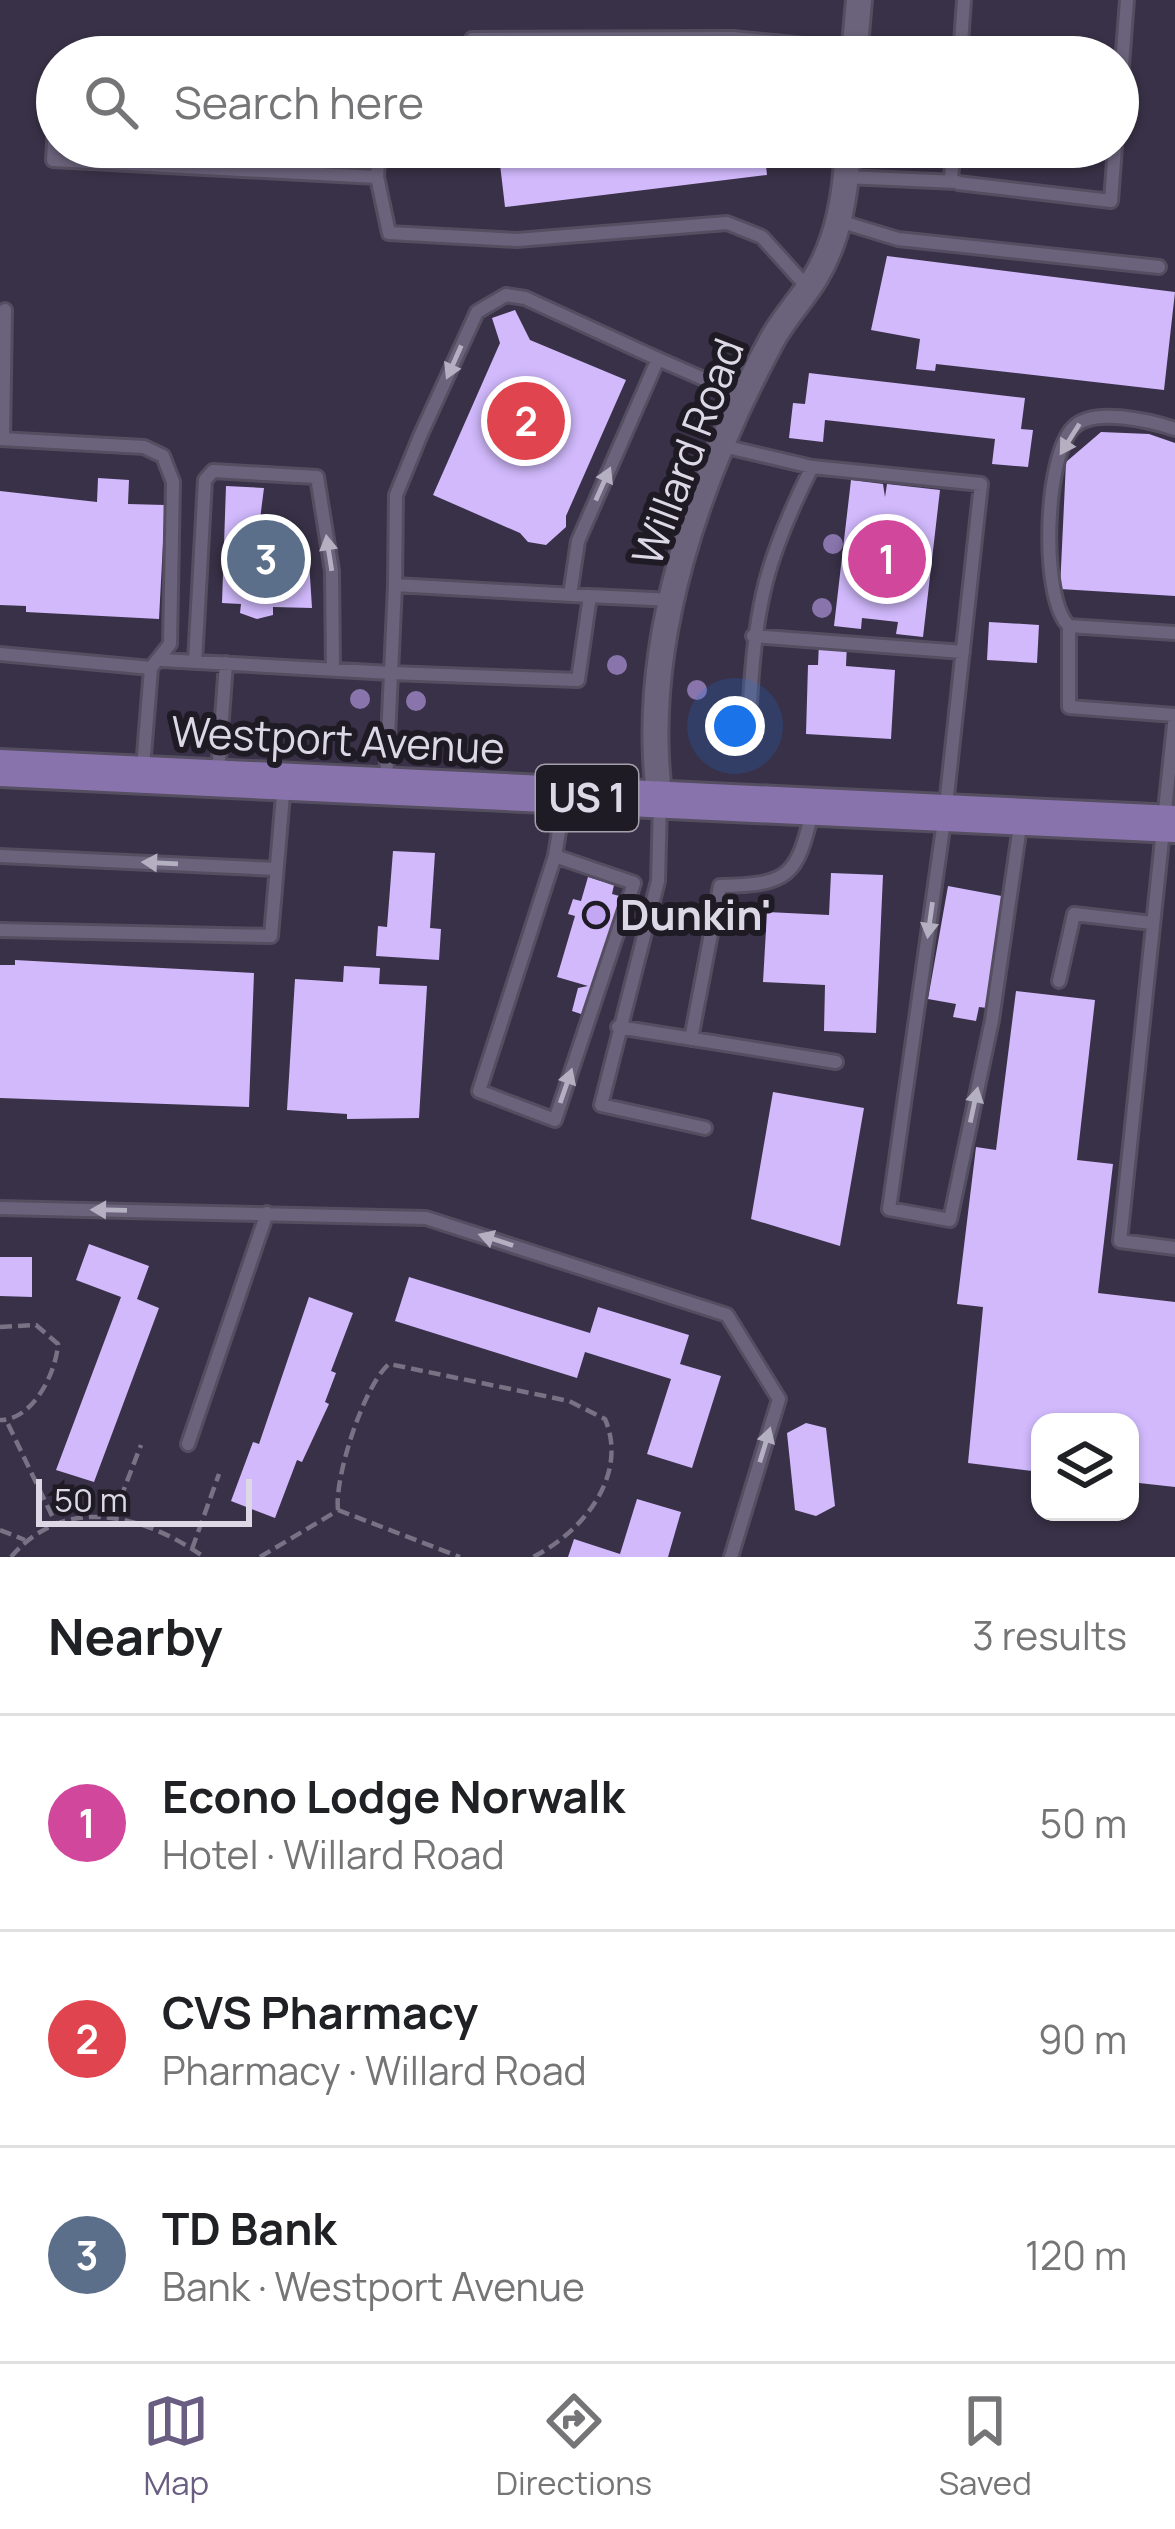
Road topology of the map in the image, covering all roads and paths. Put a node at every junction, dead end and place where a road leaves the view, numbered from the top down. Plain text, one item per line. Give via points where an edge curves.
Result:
1 (859, 0) edge
2 (964, 0) edge
3 (1126, 0) edge
4 (856, 36) edge
5 (961, 36) edge
6 (1124, 36) edge
7 (216, 168) edge
8 (378, 168) edge
9 (847, 168) edge
10 (953, 168) edge
11 (1113, 168) edge
12 (377, 177) junction
13 (846, 177) junction
14 (958, 183) junction
15 (839, 220) junction
16 (1159, 267) dead end
17 (808, 288) junction
18 (5, 310) dead end
19 (658, 359) junction
20 (746, 397) junction
21 (1175, 429) edge
22 (2, 439) edge
23 (723, 446) junction
24 (812, 467) junction
25 (394, 585) junction
26 (570, 595) junction
27 (590, 596) junction
28 (673, 600) junction
29 (1069, 626) junction
30 (1175, 633) edge
31 (753, 636) junction
32 (963, 652) junction
33 (0, 654) edge
34 (195, 662) junction
35 (226, 663) junction
36 (157, 664) junction
37 (333, 670) junction
38 (391, 673) junction
39 (750, 704) dead end
40 (1174, 715) edge
41 (0, 768) edge
42 (142, 776) junction
43 (218, 779) junction
44 (284, 783) junction
45 (386, 788) junction
46 (564, 797) junction
47 (660, 801) junction
48 (812, 809) junction
49 (945, 814) junction
50 (1021, 818) junction
51 (1171, 824) edge
52 (0, 856) edge
53 (555, 856) junction
54 (276, 869) junction
55 (1151, 923) junction
56 (0, 930) edge
57 (1059, 981) dead end
58 (618, 1027) junction
59 (691, 1039) junction
60 (836, 1062) dead end
61 (705, 1128) dead end
62 (0, 1208) edge
63 (267, 1213) junction
64 (1175, 1248) edge
65 (0, 1327) edge
66 (3, 1421) edge
67 (141, 1444) dead end
68 (188, 1444) dead end
69 (219, 1474) dead end
70 (338, 1510) junction
71 (114, 1515) junction
72 (55, 1522) junction
73 (0, 1530) edge
74 (25, 1540) junction
75 (192, 1549) junction
76 (11, 1557) edge
77 (204, 1557) edge
78 (260, 1557) edge
79 (460, 1557) edge
80 (533, 1557) edge
81 (731, 1557) edge

1 - 4 street
2 - 5 lane
3 - 6 lane
7 - 12 lane
8 - 12 lane
9 - 13 street, Willard Road
10 - 14 lane
11 - 14 lane via 1111,202
12 - 17 lane via 389,233 517,239 727,223 762,237
13 - 14 lane
13 - 15 street, Willard Road
15 - 16 lane via 898,239
15 - 17 street, Willard Road
17 - 20 street, Willard Road
18 - 22 lane
19 - 20 lane
19 -> 25 lane via 525,298 506,295 477,312 396,495
26 -> 19 lane via 578,541
20 - 23 street, Willard Road
21 -> 29 lane via 1096,419 1067,436 1052,496 1051,544 1055,608
22 - 36 lane via 144,447 163,456 173,482 170,644
23 - 24 lane
23 - 28 street, Willard Road
24 - 31 lane via 771,549
24 - 32 lane via 981,484
25 - 26 lane
25 - 38 lane
26 - 27 lane
27 - 28 lane
27 - 38 lane via 578,680
28 - 47 street, Willard Road via 656,741
29 - 30 lane
29 - 40 lane via 1069,707
31 - 32 lane
31 - 39 lane
32 - 49 lane
33 - 36 lane
34 - 35 lane
34 - 36 lane
37 -> 34 lane via 332,571 317,477 213,471 205,480
35 - 37 lane
35 - 43 lane
36 - 42 lane
37 - 38 lane
38 - 45 lane
40 - 51 lane
41 - 42 main road, Westport Avenue / US 1
42 - 43 main road, Westport Avenue / US 1
43 - 44 main road, Westport Avenue / US 1
44 - 45 main road, Westport Avenue / US 1
44 - 54 lane
45 - 46 main road, Westport Avenue / US 1
46 - 47 main road, Westport Avenue / US 1
46 - 53 lane
47 - 48 main road, Westport Avenue / US 1
47 - 58 lane via 658,880
48 - 49 main road, Westport Avenue / US 1
48 - 59 lane via 801,860 790,873 753,886 720,886
49 - 50 main road, Westport Avenue / US 1
49 -> 50 lane via 889,1209 950,1220 992,1020
50 - 51 main road, Westport Avenue / US 1
51 - 55 lane
54 -> 52 lane
53 -> 53 lane via 479,1091 555,1120 634,884
54 - 56 lane via 271,936
55 - 57 lane via 1074,914
55 - 64 lane via 1120,1241
58 - 59 lane
58 - 61 lane via 601,1105
59 - 60 lane
63 -> 62 lane
63 - 68 lane
81 -> 63 lane via 779,1400 727,1315 426,1218
65 - 66 path via 36,1325 58,1344 46,1385
66 - 72 path
67 - 71 path
69 - 75 path
70 - 78 path
70 - 79 path
70 - 80 path via 336,1493 364,1406 389,1364 569,1401 605,1420 615,1459 609,1482 575,1523
71 - 72 path
71 - 75 path
72 - 74 path
73 - 74 path
74 - 76 path
75 - 77 path

